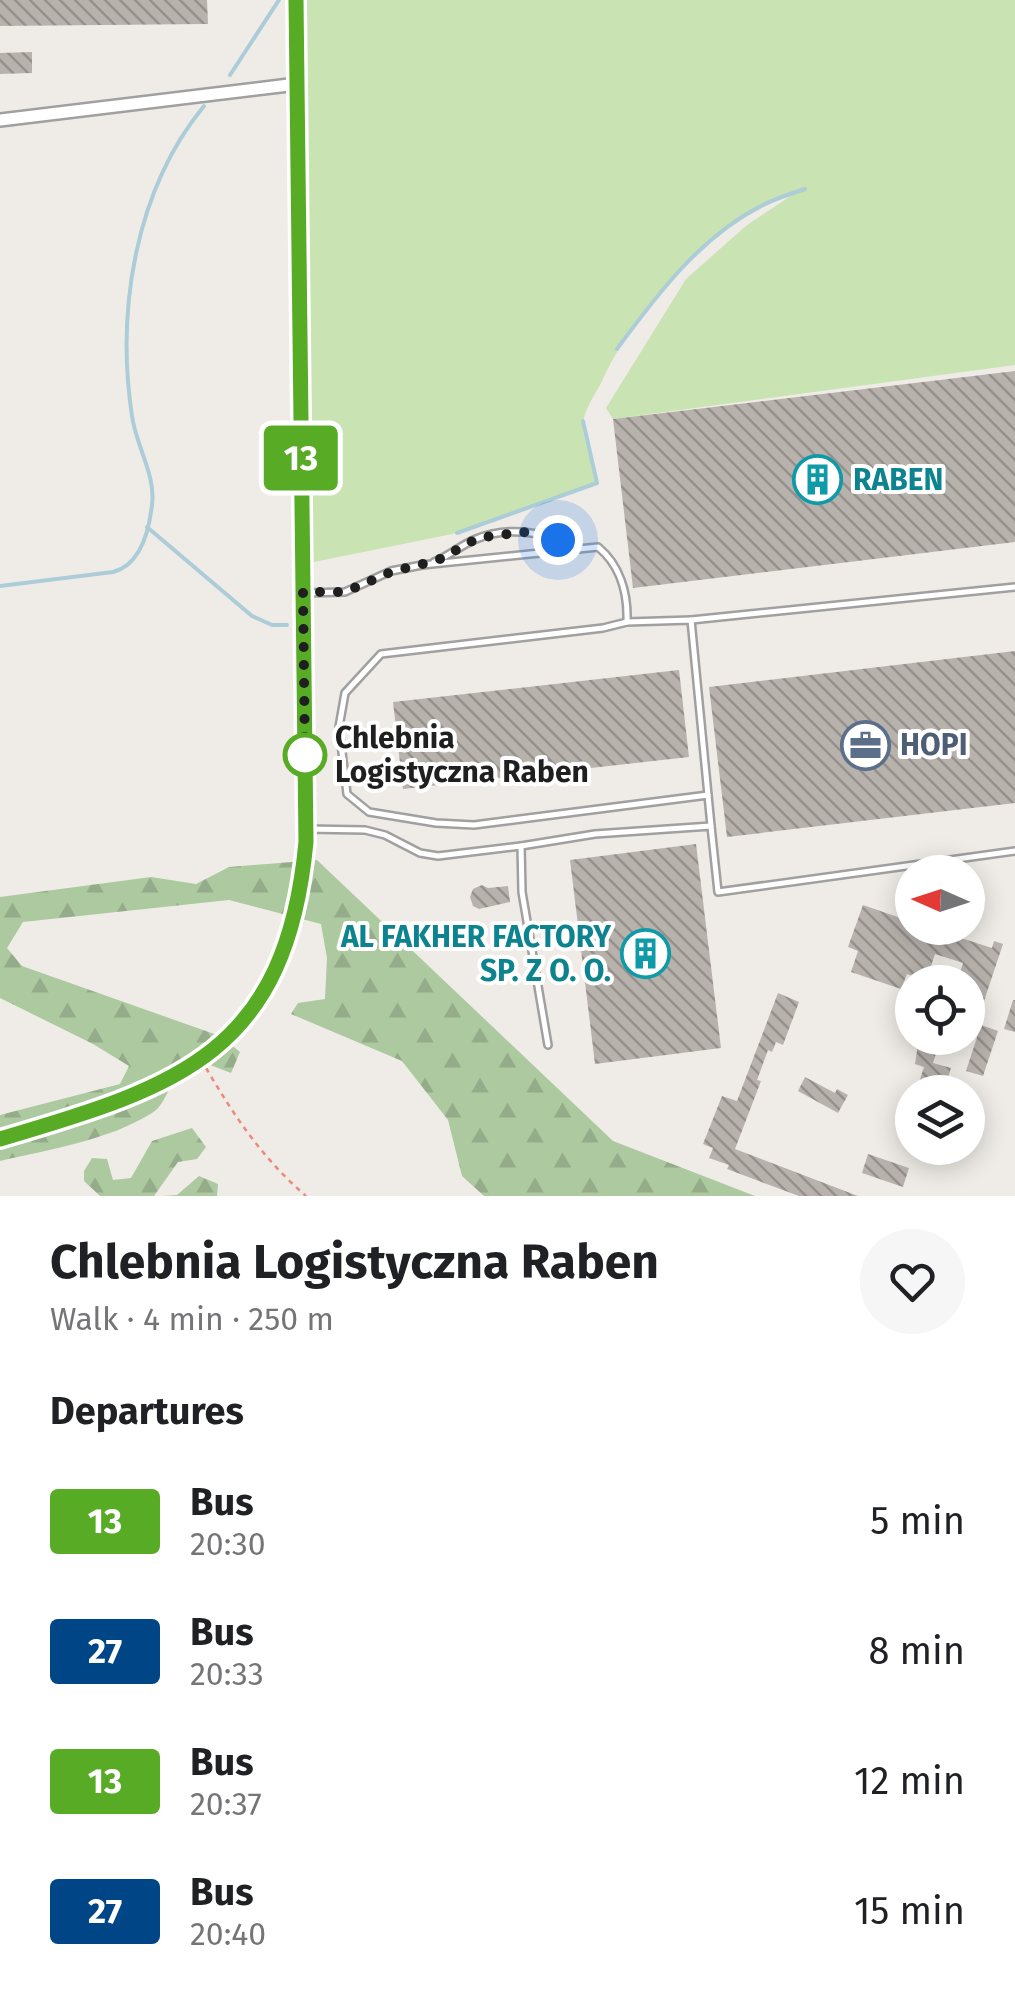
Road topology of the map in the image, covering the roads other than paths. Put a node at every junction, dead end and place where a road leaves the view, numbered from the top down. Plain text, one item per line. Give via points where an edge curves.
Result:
1 (296, 0) edge
2 (297, 84) junction
3 (0, 120) edge
4 (571, 548) junction
5 (422, 566) junction
6 (1015, 587) edge
7 (303, 592) junction
8 (691, 620) junction
9 (626, 622) junction
10 (708, 796) junction
11 (711, 826) junction
12 (306, 829) junction
13 (521, 846) junction
14 (1015, 851) edge
15 (548, 1045) dead end
16 (0, 1139) edge

1 - 2 street
2 - 3 street
2 - 7 street
4 - 5 lane
4 - 5 lane via 540,533 496,535
4 - 9 lane via 598,547 614,560
5 - 7 lane via 345,592
6 - 8 lane
7 - 12 street
8 - 9 lane
8 - 10 lane
9 - 10 lane via 381,654 345,693 339,727 347,794 369,812 474,826
10 - 11 lane
11 - 13 lane
11 - 14 lane via 718,892
12 - 13 lane via 366,830 438,856
12 - 16 street via 292,930 245,1017 202,1060 140,1094
13 - 15 lane via 522,892

